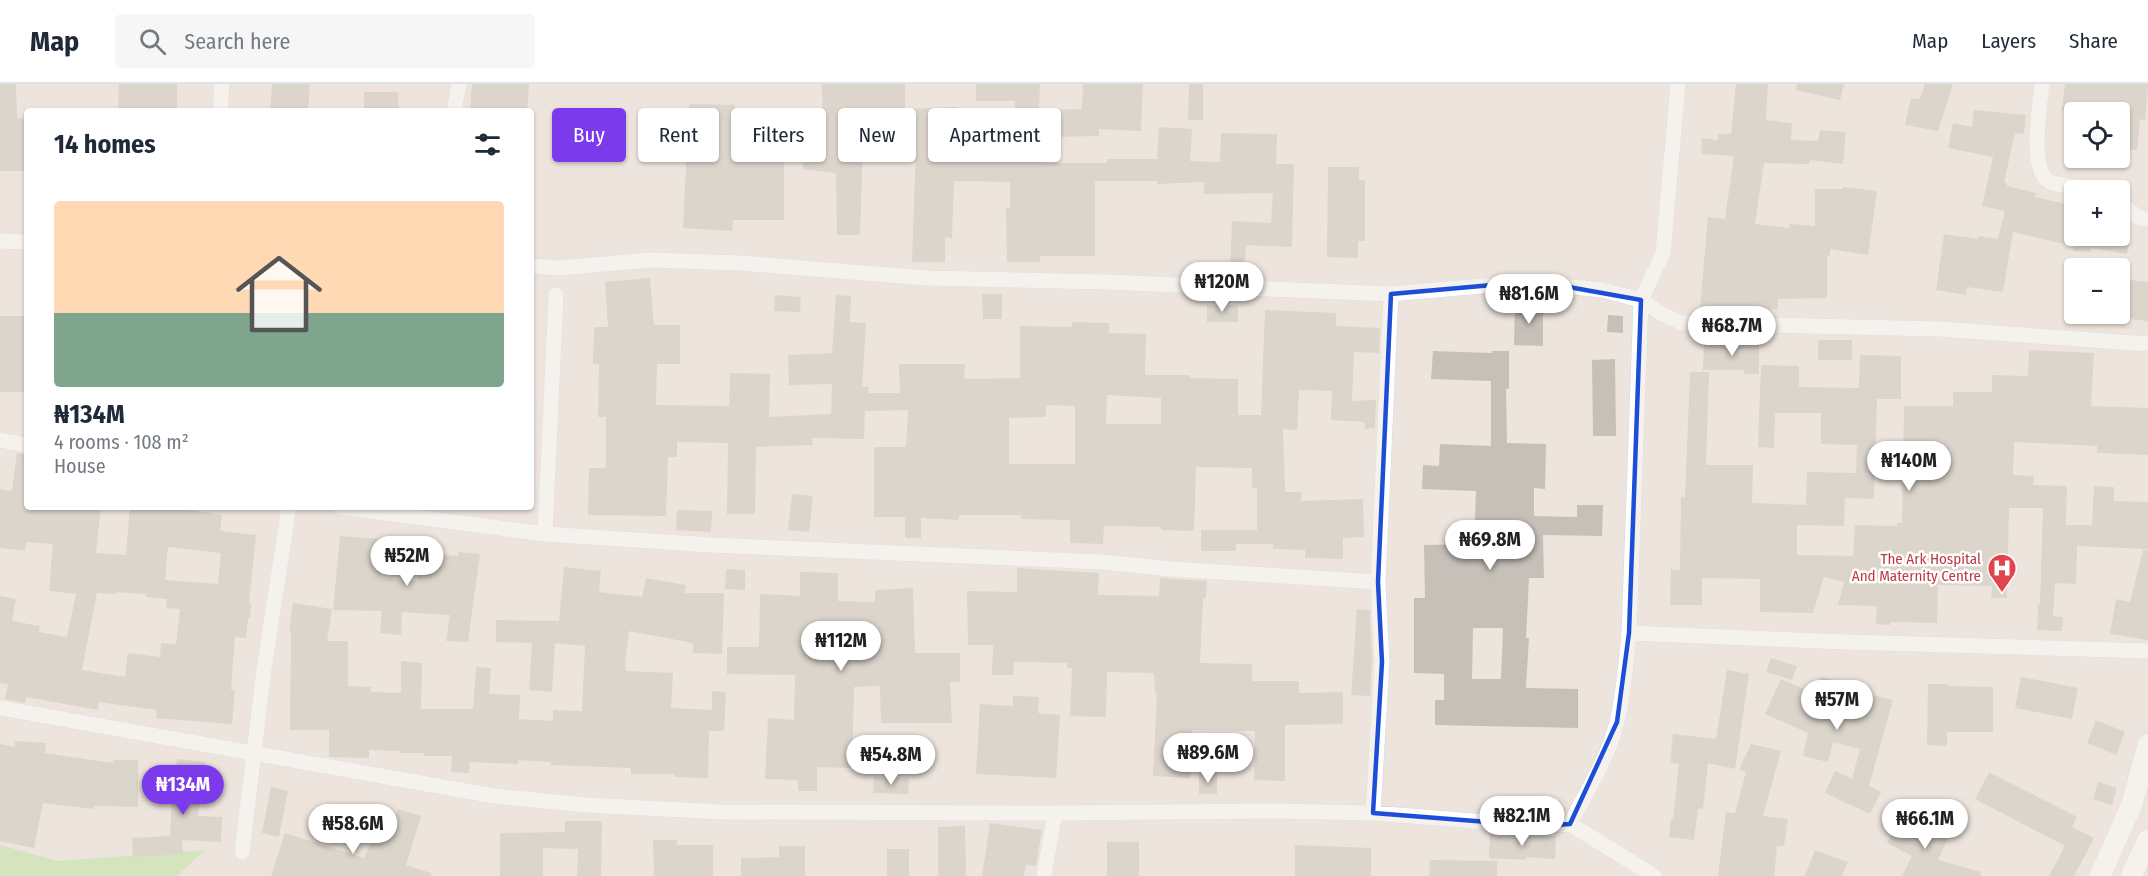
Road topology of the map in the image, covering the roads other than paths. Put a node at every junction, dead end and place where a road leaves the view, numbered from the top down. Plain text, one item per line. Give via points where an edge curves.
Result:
1 (222, 84) edge
2 (459, 84) edge
3 (1678, 84) edge
4 (2042, 84) edge
5 (220, 108) edge
6 (455, 108) edge
7 (2064, 185) edge
8 (2130, 211) edge
9 (2148, 219) edge
10 (0, 241) edge
11 (24, 242) edge
12 (534, 266) edge
13 (556, 294) dead end
14 (1391, 294) junction
15 (1641, 300) junction
16 (2148, 344) edge
17 (0, 440) edge
18 (24, 445) edge
19 (289, 510) edge
20 (363, 510) edge
21 (545, 534) junction
22 (1378, 582) junction
23 (1629, 633) junction
24 (2148, 651) edge
25 (0, 708) edge
26 (2148, 745) edge
27 (255, 754) junction
28 (1055, 813) junction
29 (1373, 813) junction
30 (1570, 824) junction
31 (2148, 840) edge
32 (242, 852) dead end
33 (1646, 874) edge
34 (1044, 876) edge
35 (2100, 876) edge
36 (2131, 876) edge

1 - 5 street
2 - 6 street
3 - 15 street via 1663,253
4 - 7 street via 2036,143 2039,167 2050,182
8 - 9 street
10 - 11 street
12 - 14 street via 684,261 926,278
13 - 21 street
14 - 15 street via 1504,284 1602,290
14 - 22 street
15 - 16 street via 1682,322 1939,329
15 - 23 street
17 - 18 street
19 - 27 street
20 - 21 street
21 - 22 street via 723,546 1102,562
22 - 29 street via 1382,662
23 - 24 street
23 - 30 street via 1617,722
25 - 27 street
26 - 35 street via 2132,804
27 - 28 street via 494,796 586,805 722,812
27 - 32 street
28 - 29 street
28 - 34 street
29 - 30 street via 1538,826
30 - 33 street
31 - 36 street

